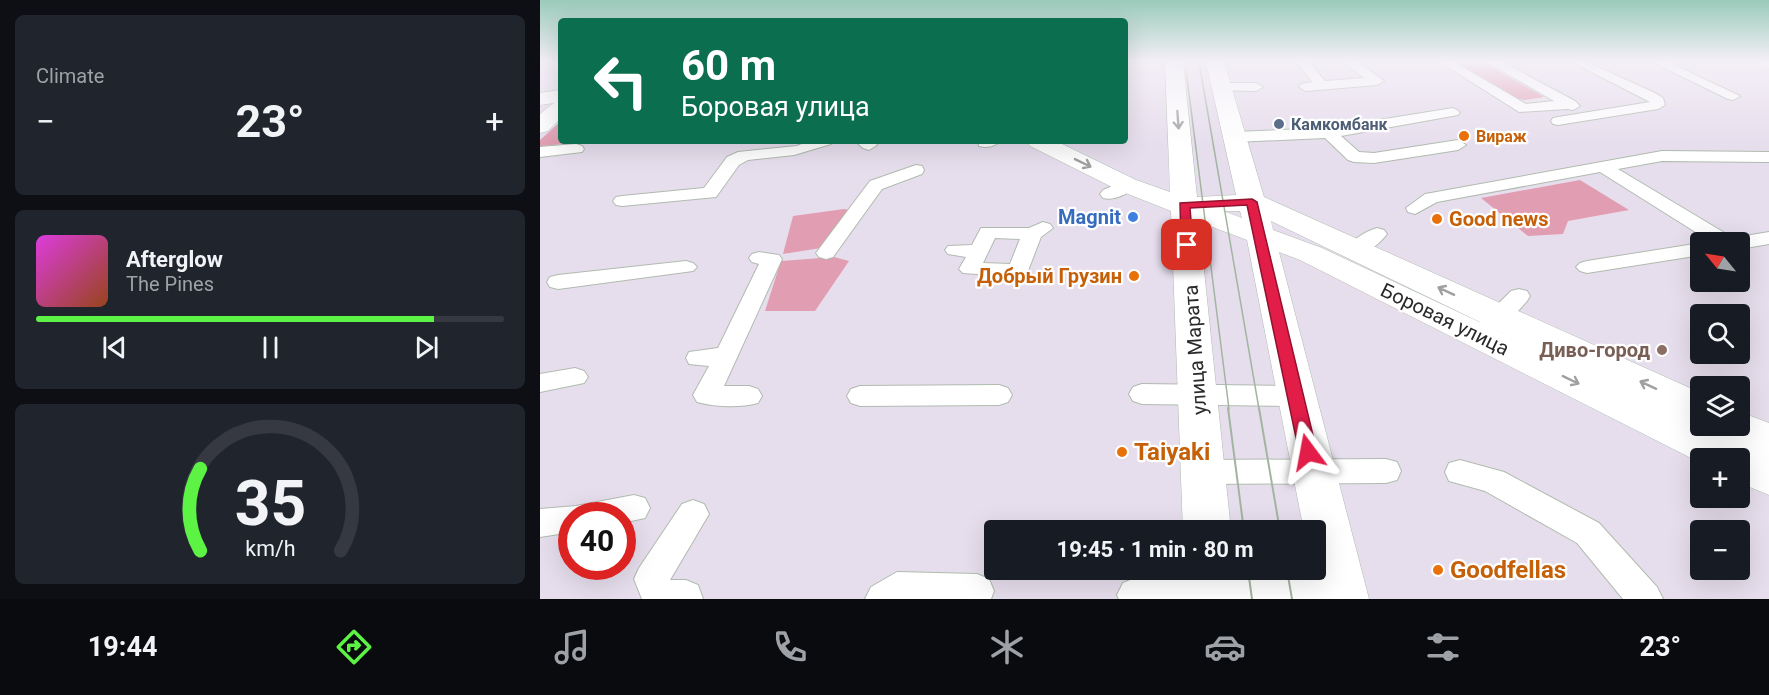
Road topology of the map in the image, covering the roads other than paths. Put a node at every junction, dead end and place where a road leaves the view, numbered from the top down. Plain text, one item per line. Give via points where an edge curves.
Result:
1 (1176, 90) edge
2 (1223, 90) edge
3 (1492, 90) edge
4 (1544, 90) edge
5 (1635, 90) edge
6 (1720, 90) edge
7 (558, 96) edge
8 (1733, 96) dead end
9 (540, 99) edge
10 (1570, 104) junction
11 (558, 110) edge
12 (1453, 112) dead end
13 (1593, 117) junction
14 (1558, 122) dead end
15 (540, 126) edge
16 (1329, 133) junction
17 (1235, 137) junction
18 (815, 144) edge
19 (1043, 144) edge
20 (1458, 145) dead end
21 (576, 149) dead end
22 (540, 152) edge
23 (1769, 157) edge
24 (890, 159) dead end
25 (1603, 166) junction
26 (622, 201) dead end
27 (1184, 205) junction
28 (1415, 208) dead end
29 (1256, 218) junction
30 (1709, 232) edge
31 (1769, 238) edge
32 (1750, 241) edge
33 (836, 248) dead end
34 (955, 250) dead end
35 (979, 251) junction
36 (1690, 251) edge
37 (759, 258) dead end
38 (686, 267) dead end
39 (1587, 267) dead end
40 (558, 282) dead end
41 (1499, 316) junction
42 (727, 356) junction
43 (698, 358) dead end
44 (575, 377) dead end
45 (540, 383) edge
46 (999, 394) dead end
47 (1142, 394) dead end
48 (1198, 395) junction
49 (749, 396) dead end
50 (860, 396) dead end
51 (1295, 396) junction
52 (1690, 405) edge
53 (1750, 432) edge
54 (1769, 441) edge
55 (1714, 448) edge
56 (1750, 468) edge
57 (1313, 471) junction
58 (1386, 471) dead end
59 (1203, 472) junction
60 (1460, 472) dead end
61 (1769, 477) edge
62 (693, 514) dead end
63 (558, 520) edge
64 (1206, 520) edge
65 (540, 523) edge
66 (1211, 588) edge
67 (977, 591) dead end
68 (1135, 595) dead end
69 (686, 597) dead end
70 (1343, 598) edge
71 (883, 599) edge
72 (1645, 599) edge

1 -> 27 street, улица Марата
2 - 17 street
3 - 10 lane via 1524,109
4 - 10 lane
5 - 13 lane via 1658,101 1658,105
6 - 8 lane
7 - 9 street
10 - 13 lane
11 - 15 street
12 - 16 lane
13 - 14 lane
16 - 17 lane
16 - 20 lane via 1354,157 1374,158
17 - 29 street
18 - 26 lane via 742,154 710,193
19 -> 27 street, Боровая улица via 1118,189
21 - 22 lane
23 - 25 lane via 1662,156
24 - 33 lane via 913,171 876,185
25 - 28 lane via 1431,198
25 - 30 lane
27 - 29 street, Боровая улица
27 - 48 street, улица Марата
29 - 41 street, Боровая улица via 1311,254
41 -> 29 street, Боровая улица via 1366,241
29 - 51 street
31 - 32 lane
34 - 35 lane
35 - 35 lane via 988,232 1038,231 1018,271 970,269
36 - 39 lane
37 - 42 lane via 772,259
38 - 40 lane
52 -> 41 street, Боровая улица
41 -> 55 street, Боровая улица
42 - 43 lane
42 - 49 lane via 706,395
44 - 45 lane
46 - 50 lane
47 - 48 lane
48 - 51 lane
48 - 59 street, улица Марата
51 - 57 street
53 - 54 street
56 - 61 street
57 - 58 lane
57 - 59 lane
57 - 70 street
59 - 64 street, улица Марата
60 - 72 lane via 1492,481 1588,533
62 - 69 lane via 651,579 658,596
63 - 65 lane
66 - 68 lane
66 - 70 lane
67 - 71 lane via 897,589

